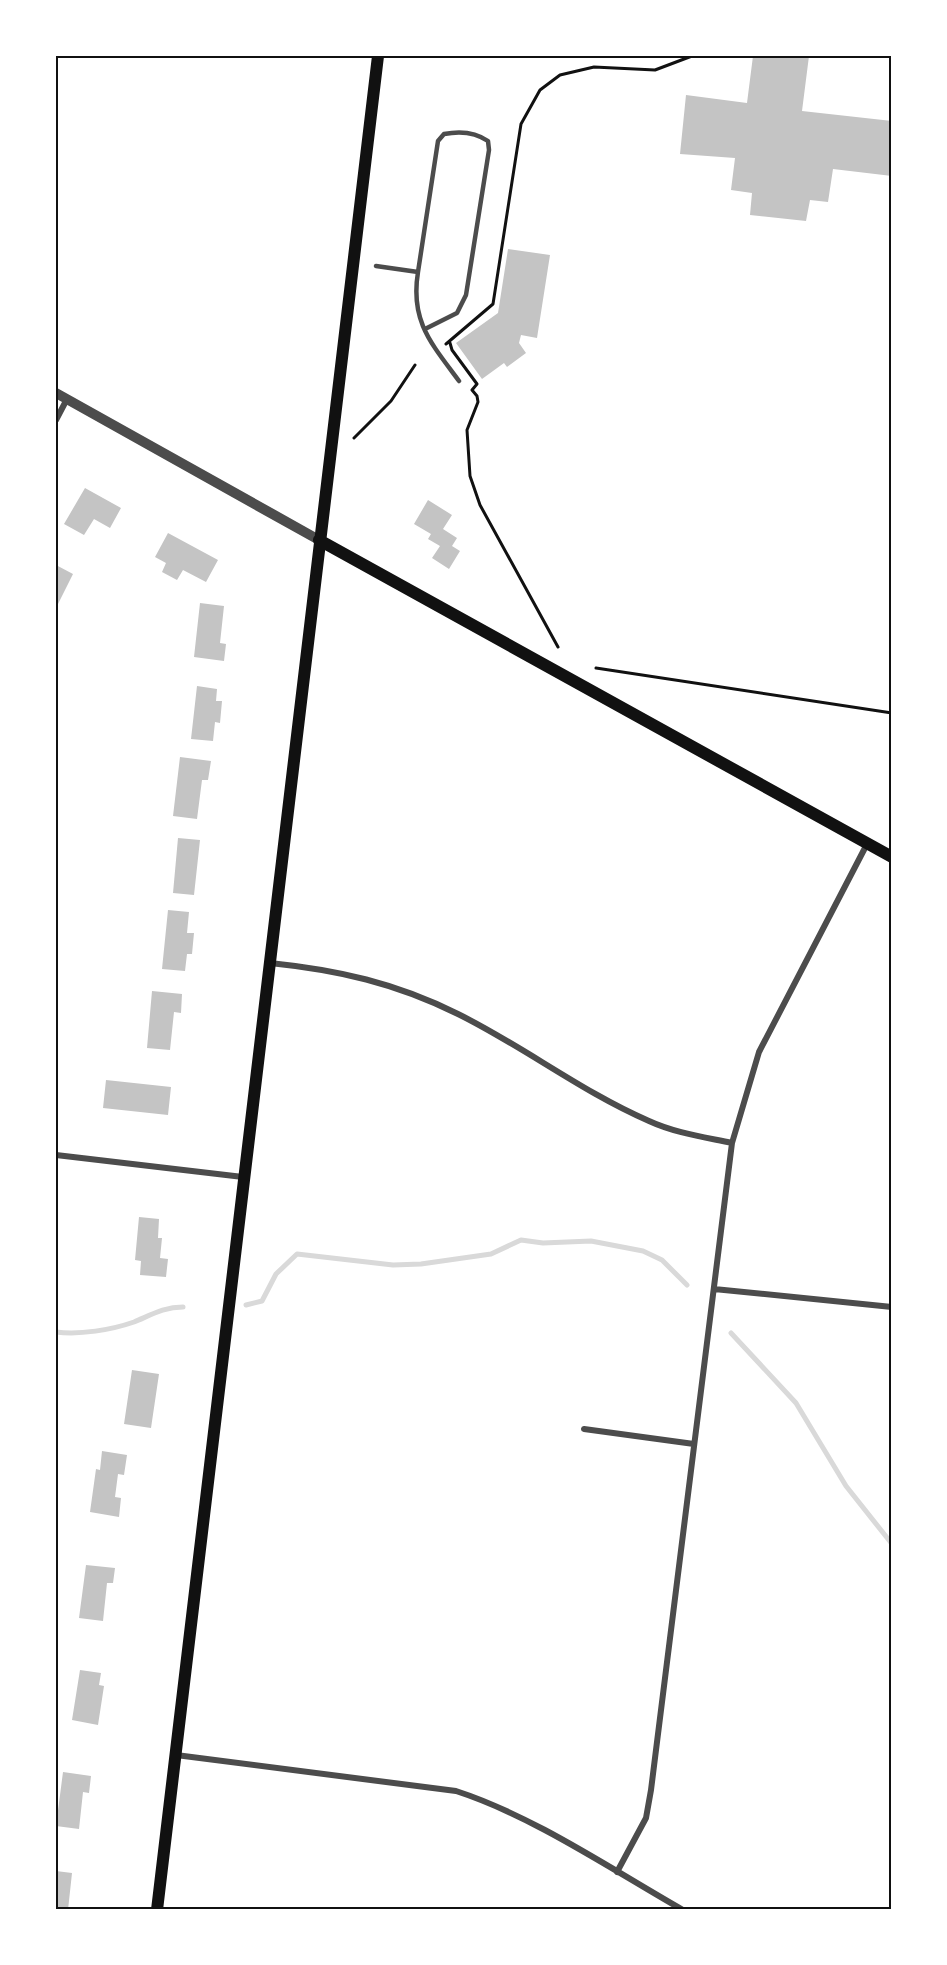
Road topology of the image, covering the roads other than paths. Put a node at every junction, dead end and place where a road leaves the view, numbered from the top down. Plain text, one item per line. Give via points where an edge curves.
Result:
1 (378, 56) edge
2 (376, 266) dead end
3 (418, 272) junction
4 (425, 329) junction
5 (459, 381) dead end
6 (56, 393) edge
7 (67, 399) junction
8 (56, 420) edge
9 (320, 540) junction
10 (867, 844) junction
11 (891, 857) edge
12 (270, 963) junction
13 (732, 1143) junction
14 (56, 1155) edge
15 (243, 1178) junction
16 (714, 1289) junction
17 (891, 1307) edge
18 (584, 1429) dead end
19 (694, 1444) junction
20 (173, 1754) junction
21 (617, 1872) junction
22 (157, 1910) edge
23 (683, 1910) edge

1 - 9 main road
2 - 3 lane
3 - 4 lane via 416,311
3 - 4 lane via 438,141 444,134 456,132 480,136 488,141 489,150 466,295 457,313
4 - 5 lane
6 - 7 street
7 - 8 street
7 - 9 street
9 - 10 main road
9 - 12 main road
10 - 11 main road
10 - 13 street via 759,1052
12 - 13 street via 328,969 373,979 412,994 487,1029 650,1122
12 - 15 main road
13 - 16 street
14 - 15 street
15 - 20 main road
16 - 17 street
16 - 19 street
18 - 19 street
19 - 21 street via 646,1818
20 - 21 street via 456,1791 485,1800
20 - 22 main road
21 - 23 street

